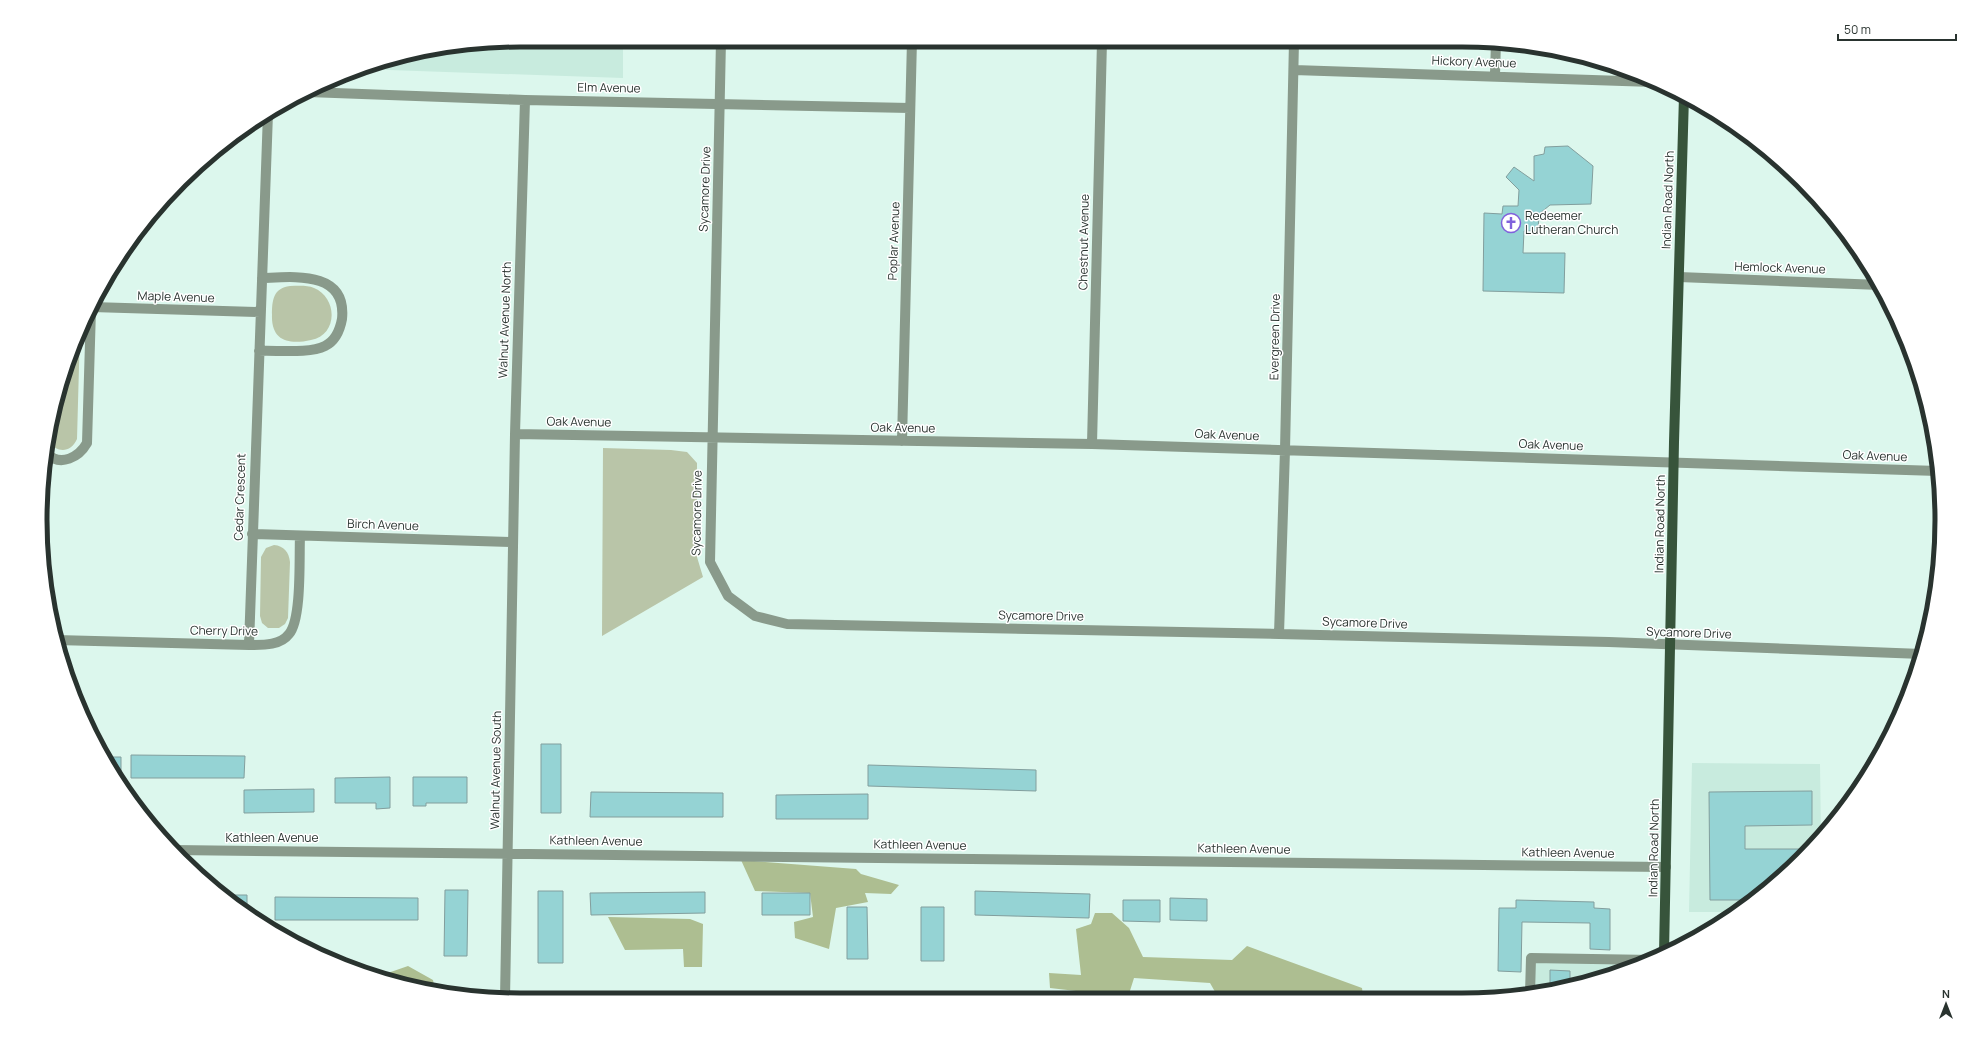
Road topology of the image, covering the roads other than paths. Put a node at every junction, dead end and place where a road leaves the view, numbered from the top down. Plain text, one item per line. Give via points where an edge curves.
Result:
1 (721, 47) edge
2 (912, 47) edge
3 (1102, 47) edge
4 (1294, 47) edge
5 (1496, 48) edge
6 (1294, 70) junction
7 (1495, 75) junction
8 (1639, 81) edge
9 (319, 92) edge
10 (525, 100) junction
11 (1684, 102) edge
12 (720, 103) junction
13 (910, 108) junction
14 (268, 120) edge
15 (1679, 277) junction
16 (262, 278) junction
17 (1872, 285) edge
18 (97, 308) edge
19 (260, 312) junction
20 (92, 321) edge
21 (259, 350) junction
22 (515, 434) junction
23 (711, 437) junction
24 (902, 441) junction
25 (1092, 444) junction
26 (1285, 450) junction
27 (51, 458) edge
28 (1674, 462) junction
29 (1932, 471) edge
30 (252, 534) junction
31 (300, 536) junction
32 (512, 542) junction
33 (1279, 634) junction
34 (63, 640) edge
35 (249, 645) junction
36 (1671, 646) junction
37 (1915, 654) edge
38 (182, 850) edge
39 (507, 853) junction
40 (1666, 867) junction
41 (1664, 947) edge
42 (1636, 960) edge
43 (1530, 988) edge
44 (505, 993) edge

1 - 12 street, Sycamore Drive
2 - 13 street, Poplar Avenue
3 - 25 street, Chestnut Avenue
4 - 6 street, Evergreen Drive
5 - 7 street
6 - 7 street, Hickory Avenue
6 - 26 street, Evergreen Drive
7 - 8 street, Hickory Avenue
9 - 10 street, Elm Avenue
10 - 12 street, Elm Avenue
10 - 22 street, Walnut Avenue North
11 - 15 main road, Indian Road North
12 - 13 street, Elm Avenue
12 - 23 street, Sycamore Drive
13 - 24 street, Poplar Avenue
14 - 16 street, Cedar Crescent
15 - 17 street, Hemlock Avenue
15 - 28 main road, Indian Road North
16 - 19 street, Cedar Crescent
16 - 21 street via 298,277 320,280 336,292 342,311 335,338 324,347 304,350
18 - 19 street, Maple Avenue
19 - 21 street, Cedar Crescent
20 - 27 street, Maple Avenue via 87,443 79,453 67,460
21 - 30 street, Cedar Crescent
22 - 23 street, Oak Avenue
22 - 32 street, Walnut Avenue North
23 - 24 street, Oak Avenue
23 - 33 street, Sycamore Drive via 710,562 728,596 755,616 787,624
24 - 25 street, Oak Avenue
25 - 26 street, Oak Avenue
26 - 28 street, Oak Avenue
26 - 33 street, Evergreen Drive
28 - 29 street, Oak Avenue
28 - 36 main road, Indian Road North
30 - 31 street, Birch Avenue
30 - 35 street, Cedar Crescent
31 - 32 street, Birch Avenue
31 - 35 street, Cherry Drive via 297,610 290,634 281,641 267,645
32 - 39 street, Walnut Avenue South
33 - 36 street, Sycamore Drive via 1610,642
34 - 35 street, Cherry Drive
36 - 37 street, Sycamore Drive
36 - 40 main road, Indian Road North
38 - 39 street, Kathleen Avenue
39 - 40 street, Kathleen Avenue
39 - 44 street, Walnut Avenue South
40 - 41 main road, Indian Road North
42 - 43 street via 1531,958

